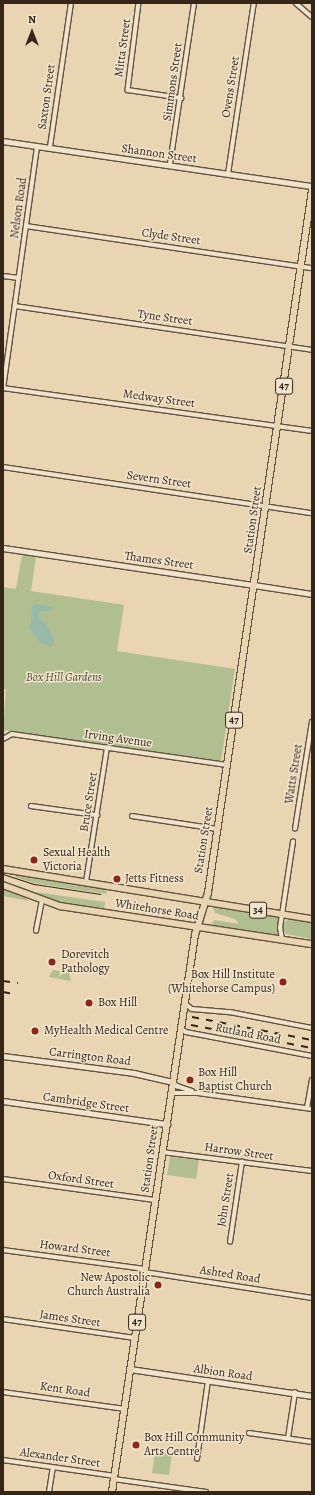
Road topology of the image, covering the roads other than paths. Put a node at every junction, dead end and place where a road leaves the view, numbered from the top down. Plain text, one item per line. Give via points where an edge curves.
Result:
1 (71, 3) edge
2 (139, 3) edge
3 (194, 3) edge
4 (254, 3) edge
5 (296, 3) edge
6 (312, 17) edge
7 (181, 98) junction
8 (3, 141) edge
9 (50, 147) junction
10 (37, 148) junction
11 (170, 164) junction
12 (228, 174) junction
13 (312, 186) edge
14 (312, 190) edge
15 (26, 226) junction
16 (300, 267) junction
17 (312, 268) edge
18 (3, 276) edge
19 (19, 278) junction
20 (15, 306) junction
21 (290, 346) junction
22 (312, 350) edge
23 (3, 389) edge
24 (278, 426) junction
25 (312, 431) edge
26 (3, 467) edge
27 (266, 506) junction
28 (312, 513) edge
29 (3, 548) edge
30 (254, 585) junction
31 (312, 594) edge
32 (312, 722) edge
33 (4, 737) edge
34 (107, 748) junction
35 (227, 765) junction
36 (31, 806) dead end
37 (97, 815) junction
38 (132, 816) dead end
39 (217, 829) junction
40 (295, 830) dead end
41 (294, 842) dead end
42 (3, 869) edge
43 (86, 882) junction
44 (3, 885) edge
45 (42, 901) junction
46 (205, 901) junction
47 (282, 914) junction
48 (312, 919) edge
49 (196, 927) junction
50 (36, 930) dead end
51 (282, 940) junction
52 (312, 944) edge
53 (184, 1002) junction
54 (192, 1009) junction
55 (183, 1012) junction
56 (181, 1028) junction
57 (312, 1028) edge
58 (3, 1056) edge
59 (312, 1056) edge
60 (312, 1080) edge
61 (173, 1082) junction
62 (171, 1093) junction
63 (198, 1093) junction
64 (3, 1101) edge
65 (307, 1108) junction
66 (312, 1109) edge
67 (167, 1124) junction
68 (162, 1152) junction
69 (242, 1162) junction
70 (312, 1172) edge
71 (3, 1179) edge
72 (156, 1200) junction
73 (230, 1242) dead end
74 (3, 1250) edge
75 (145, 1270) junction
76 (312, 1298) edge
77 (3, 1319) edge
78 (135, 1338) junction
79 (130, 1369) junction
80 (208, 1381) junction
81 (3, 1392) edge
82 (294, 1394) junction
83 (312, 1396) edge
84 (125, 1409) junction
85 (249, 1433) dead end
86 (288, 1438) junction
87 (312, 1442) edge
88 (3, 1460) edge
89 (197, 1460) dead end
90 (53, 1468) junction
91 (114, 1477) junction
92 (181, 1490) edge
93 (49, 1492) edge
94 (112, 1492) edge
95 (206, 1492) edge

1 - 9 street, Saxton Street
2 - 7 street, Mitta Street via 128,90
3 - 7 street, Simmons Street
4 - 12 street, Ovens Street
5 - 6 street
7 - 11 street, Simmons Street
8 - 10 street, Shannon Street
9 - 10 street, Shannon Street
9 - 11 street, Shannon Street
10 - 15 street, Nelson Road
11 - 12 street, Shannon Street
12 - 13 street, Shannon Street
14 - 16 main road, Station Street / 47
15 - 16 street, Clyde Street
15 - 19 street, Nelson Road
16 - 17 street, Clyde Street
16 - 21 main road, Station Street / 47
18 - 19 street
19 - 20 street, Nelson Road
20 - 21 street, Tyne Street
20 - 23 street, Nelson Road
21 - 22 street, Tyne Street
21 - 24 main road, Station Street / 47
23 - 24 street, Medway Street
24 - 25 street, Medway Street
24 - 27 main road, Station Street / 47
26 - 27 street, Severn Street
27 - 28 street, Severn Street
27 - 30 main road, Station Street / 47
29 - 30 main road, Thames Street
30 - 31 street, Thames Street
30 - 35 main road, Station Street / 47
32 - 40 street, Watts Street
33 - 34 street, Irving Avenue via 16,735
34 - 35 street, Irving Avenue
34 - 37 street, Bruce Street
35 - 39 main road, Station Street / 47
36 - 37 street
37 - 43 street, Bruce Street
38 - 39 street
39 - 46 main road, Station Street / 47
41 - 47 street
42 - 43 main road, Whitehorse Road / 34
43 - 46 main road, Whitehorse Road / 34
44 - 45 main road, Whitehorse Road / 34
45 - 49 main road, Whitehorse Road / 34
45 - 50 street
46 - 47 main road, Whitehorse Road / 34
46 - 49 main road, Station Street / 47
47 - 48 main road, Whitehorse Road / 34
47 - 51 street
49 - 51 main road, Whitehorse Road / 34
49 - 53 main road, Station Street / 47
51 - 52 main road, Whitehorse Road / 34
53 - 54 street
53 - 55 main road, Station Street / 47
54 - 55 street
54 - 57 street via 230,1012
55 - 56 main road, Station Street / 47
56 - 59 street, Rutland Road via 189,1033
56 - 61 main road, Station Street / 47
58 - 61 street, Carrington Road via 134,1073
60 - 65 street
61 - 62 main road, Station Street / 47
61 - 63 street via 177,1086
62 - 63 street
62 - 67 main road, Station Street / 47
63 - 65 street
64 - 67 street, Cambridge Street
65 - 66 street
67 - 68 main road, Station Street / 47
68 - 69 street, Harrow Street
68 - 72 main road, Station Street / 47
69 - 70 street, Harrow Street
69 - 73 street, John Street
71 - 72 street, Oxford Street
72 - 75 main road, Station Street / 47
74 - 75 street, Howard Street
75 - 76 street, Ashted Road
75 - 78 main road, Station Street / 47
77 - 78 street, James Street
78 - 79 main road, Station Street / 47
79 - 80 street, Albion Road
79 - 84 main road, Station Street / 47
80 - 82 street, Albion Road
80 - 89 street
81 - 84 street, Kent Road
82 - 83 street, Albion Road
82 - 86 street
84 - 91 main road, Station Street / 47
85 - 86 street
86 - 87 street
88 - 90 street, Alexander Street
90 - 91 street, Alexander Street
90 - 93 street
91 - 92 street, Alexander Street
91 - 94 main road, Station Street / 47
92 - 95 street, Alexander Street

